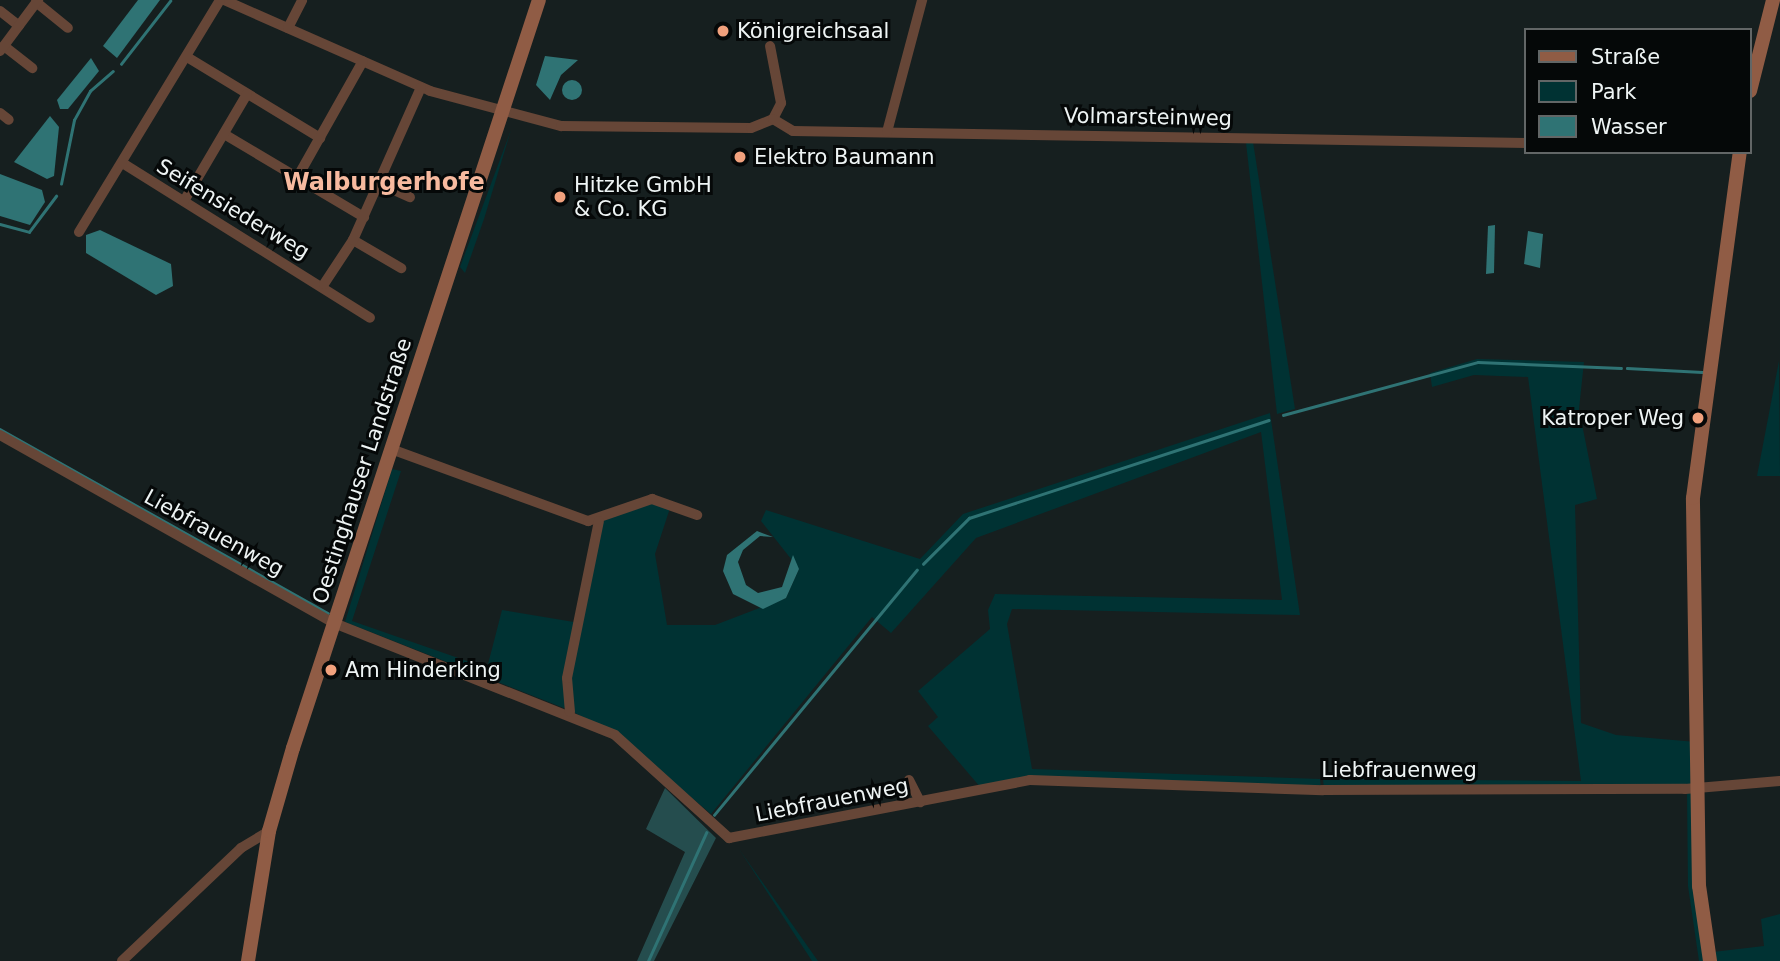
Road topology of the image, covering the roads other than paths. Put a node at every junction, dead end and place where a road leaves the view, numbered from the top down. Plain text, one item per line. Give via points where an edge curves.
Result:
1 (222, 0) edge
2 (302, 0) edge
3 (539, 0) edge
4 (922, 0) edge
5 (1773, 0) edge
6 (37, 1) edge
7 (0, 11) edge
8 (19, 26) junction
9 (68, 28) dead end
10 (288, 28) junction
11 (770, 46) dead end
12 (2, 48) edge
13 (187, 57) junction
14 (363, 61) junction
15 (32, 68) dead end
16 (1752, 83) edge
17 (421, 87) junction
18 (247, 94) junction
19 (505, 111) junction
20 (773, 119) junction
21 (887, 132) junction
22 (224, 134) junction
23 (320, 138) junction
24 (1524, 144) edge
25 (1740, 154) edge
26 (124, 164) junction
27 (297, 178) junction
28 (378, 183) junction
29 (410, 197) dead end
30 (184, 201) junction
31 (364, 217) junction
32 (79, 232) dead end
33 (353, 240) junction
34 (401, 268) dead end
35 (324, 284) junction
36 (370, 318) dead end
37 (0, 435) edge
38 (391, 449) junction
39 (697, 515) dead end
40 (599, 521) junction
41 (334, 623) junction
42 (570, 712) junction
43 (909, 780) dead end
44 (1780, 781) edge
45 (1698, 788) junction
46 (920, 802) junction
47 (269, 831) junction
48 (122, 961) edge
49 (248, 961) edge
50 (1710, 961) edge

1 - 10 street
1 - 13 street, Seifensiederweg
2 - 10 street
3 - 19 street, Oestinghauser Landstraße
4 - 21 street
5 - 16 street
6 - 8 street
6 - 9 street
7 - 8 street
8 - 12 street
10 - 14 street
11 - 20 street via 781,103
12 - 15 street
13 - 18 street
13 - 26 street, Seifensiederweg
14 - 17 street
14 - 23 street
17 - 19 street
17 - 28 street, Seifensiederweg
18 - 22 street
18 - 23 street
19 - 20 street via 561,126 751,128
19 - 38 street, Oestinghauser Landstraße
20 - 21 street, Volmarsteinweg via 793,131
21 - 24 street, Volmarsteinweg
22 - 27 street
22 - 30 street
23 - 27 street
25 - 45 street via 1693,498
26 - 30 street, Seifensiederweg
26 - 32 street, Seifensiederweg
27 - 31 street
28 - 29 street
28 - 31 street, Seifensiederweg
30 - 35 street, Seifensiederweg
31 - 33 street, Seifensiederweg
33 - 34 street
33 - 35 street, Seifensiederweg
35 - 36 street, Seifensiederweg via 325,291
37 - 41 street, Liebfrauenweg
38 - 40 street
38 - 41 street, Oestinghauser Landstraße
39 - 40 street via 652,499
40 - 42 street via 567,678
41 - 42 street, Liebfrauenweg
41 - 47 street, Oestinghauser Landstraße
42 - 46 street, Liebfrauenweg via 615,735 729,838
43 - 46 street
44 - 45 street, Liebfrauenweg
45 - 46 street, Liebfrauenweg via 1323,790 1030,780
45 - 50 street via 1699,886
47 - 48 street via 241,848
47 - 49 street, Oestinghauser Landstraße

